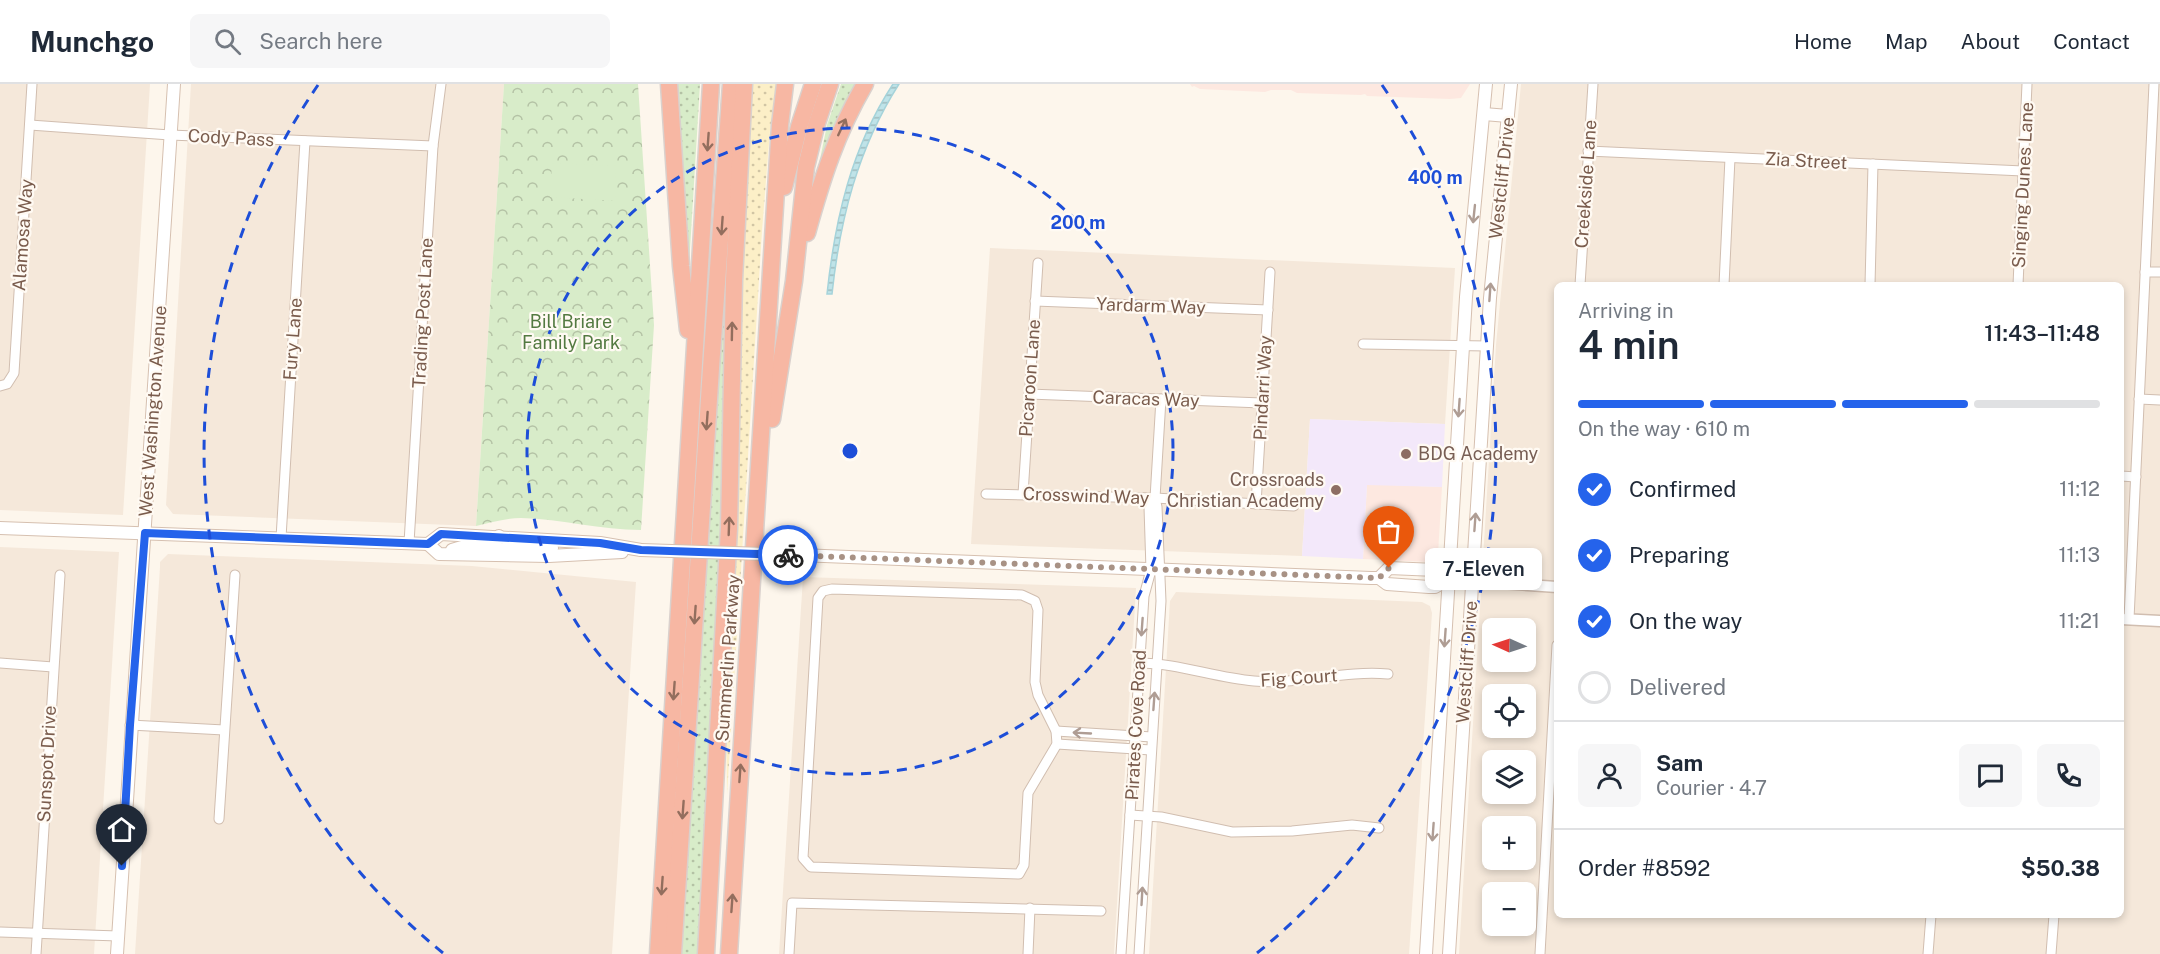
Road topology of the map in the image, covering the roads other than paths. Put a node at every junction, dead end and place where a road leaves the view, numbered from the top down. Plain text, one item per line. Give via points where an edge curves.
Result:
1 (32, 84) edge
2 (174, 84) edge
3 (441, 84) edge
4 (669, 84) edge
5 (711, 84) edge
6 (732, 84) edge
7 (744, 84) edge
8 (785, 84) edge
9 (813, 84) edge
10 (830, 84) edge
11 (865, 84) edge
12 (1486, 84) edge
13 (1511, 84) edge
14 (1593, 84) edge
15 (2027, 84) edge
16 (2154, 84) edge
17 (1484, 114) junction
18 (1508, 116) junction
19 (30, 125) junction
20 (171, 135) junction
21 (305, 141) junction
22 (433, 146) junction
23 (1588, 151) junction
24 (1730, 158) junction
25 (1874, 164) junction
26 (2023, 171) junction
27 (775, 221) junction
28 (1038, 263) dead end
29 (1270, 272) dead end
30 (2145, 272) junction
31 (2160, 272) edge
32 (794, 281) junction
33 (1580, 282) edge
34 (1724, 282) edge
35 (1870, 282) edge
36 (2018, 282) edge
37 (1035, 301) junction
38 (1268, 310) junction
39 (1363, 344) dead end
40 (1463, 345) junction
41 (1487, 346) junction
42 (693, 381) junction
43 (3, 385) edge
44 (1029, 394) junction
45 (1161, 399) junction
46 (2139, 399) junction
47 (2160, 400) edge
48 (1262, 403) junction
49 (2124, 476) edge
50 (2136, 477) junction
51 (1023, 494) junction
52 (986, 495) dead end
53 (1155, 498) junction
54 (1256, 504) junction
55 (1294, 506) dead end
56 (756, 519) junction
57 (0, 528) edge
58 (145, 533) junction
59 (499, 536) junction
60 (281, 538) junction
61 (576, 542) junction
62 (409, 543) junction
63 (428, 544) junction
64 (599, 549) junction
65 (439, 554) junction
66 (499, 555) junction
67 (1155, 570) junction
68 (60, 575) dead end
69 (235, 576) dead end
70 (1460, 580) junction
71 (1554, 587) edge
72 (2125, 619) edge
73 (2160, 621) edge
74 (0, 663) edge
75 (1139, 663) junction
76 (1157, 663) junction
77 (53, 667) junction
78 (1388, 674) dead end
79 (130, 725) junction
80 (224, 730) junction
81 (1056, 732) junction
82 (1135, 736) junction
83 (1152, 737) junction
84 (1554, 737) edge
85 (1057, 744) junction
86 (1134, 749) junction
87 (1151, 750) junction
88 (1130, 815) junction
89 (1147, 816) junction
90 (219, 819) dead end
91 (1379, 828) dead end
92 (1545, 851) junction
93 (1554, 852) edge
94 (1030, 908) junction
95 (1101, 910) dead end
96 (1931, 918) edge
97 (2054, 918) edge
98 (0, 932) edge
99 (38, 933) junction
100 (118, 936) junction
101 (36, 954) edge
102 (117, 954) edge
103 (658, 954) edge
104 (673, 954) edge
105 (706, 954) edge
106 (729, 954) edge
107 (789, 954) edge
108 (1028, 954) edge
109 (1121, 954) edge
110 (1139, 954) edge
111 (1426, 954) edge
112 (1449, 954) edge
113 (1540, 954) edge
114 (1928, 954) edge
115 (2051, 954) edge

1 - 19 street, Alamosa Way
2 - 20 main road, West Washington Avenue
3 - 22 street, Trading Post Lane
4 - 42 highway
5 -> 42 highway
6 -> 104 highway
105 -> 7 highway via 729,528 734,263
8 - 27 highway
9 - 27 highway
10 - 32 highway via 806,167
32 -> 11 highway via 824,172
12 - 17 main road, Westcliff Drive
13 - 18 main road, Westcliff Drive
14 - 23 street, Creekside Lane
15 - 26 street, Singing Dunes Lane
16 - 30 street
17 - 18 main road
17 -> 40 main road, Westcliff Drive
41 -> 18 main road, Westcliff Drive
19 - 20 street, Cody Pass
19 - 43 street, Alamosa Way via 14,373
20 - 21 street, Cody Pass
20 - 58 main road, West Washington Avenue
21 - 22 street, Cody Pass
21 - 60 street, Fury Lane
22 - 62 street, Trading Post Lane
23 - 24 street, Zia Street
23 - 33 street, Creekside Lane
24 - 25 street, Zia Street
24 - 34 street
25 - 26 street, Zia Street
25 - 35 street
26 - 36 street, Singing Dunes Lane
27 - 56 highway, Summerlin Parkway
28 - 37 street, Picaroon Lane
29 - 38 street, Pindarri Way
30 - 31 street
30 - 46 street
32 - 56 highway
37 - 38 street, Yardarm Way
37 - 44 street, Picaroon Lane
38 - 48 street, Pindarri Way
39 - 40 street
40 - 41 street
40 -> 70 main road, Westcliff Drive
70 -> 41 main road, Westcliff Drive
42 -> 103 highway
44 - 45 street, Caracas Way
44 - 51 street, Picaroon Lane
45 - 48 street, Caracas Way
45 - 53 street, Pirates Cove Road
46 - 47 street
46 - 50 street
48 - 54 street, Pindarri Way
49 - 50 street
50 - 72 street
51 - 52 street, Crosswind Way
51 - 53 street, Crosswind Way
53 - 54 street, Crosswind Way
53 - 67 street, Pirates Cove Road
54 - 55 street, Crosswind Way
106 -> 56 highway, Summerlin Parkway
57 - 58 main road
58 - 60 main road
58 - 79 main road, West Washington Avenue
59 - 61 main road
59 - 63 main road via 441,534
59 - 65 main road via 493,544 470,545
60 - 62 main road
61 - 64 main road
61 - 66 main road via 551,548 508,547
62 - 63 main road
63 - 65 main road
64 - 66 main road
64 - 67 main road, bridge
65 - 66 main road
67 - 70 main road via 1379,578 1387,584 1435,587
67 -> 75 street, Pirates Cove Road via 1144,596
67 - 76 street, Pirates Cove Road via 1161,601
68 - 77 street, Sunspot Drive
69 - 80 street
70 - 71 street
70 -> 111 main road, Westcliff Drive
70 - 112 main road, Westcliff Drive
72 - 73 street
74 - 77 street
75 - 76 street, Fig Court
75 - 82 street, Pirates Cove Road
76 - 78 street, Fig Court via 1253,681 1282,682 1363,672
83 -> 76 street, Pirates Cove Road
77 - 99 street, Sunspot Drive
79 - 80 street
79 - 100 main road, West Washington Avenue
80 - 90 street
82 -> 81 street
81 - 85 street
81 - 85 street via 1035,682 1035,601 1022,595 823,591 818,598 803,858 811,867 1019,874 1024,865 1028,793
82 - 83 street
82 - 86 street, Pirates Cove Road
83 - 87 street, Pirates Cove Road
84 - 92 street
85 - 86 street
86 - 87 street
86 - 88 street, Pirates Cove Road
87 - 89 street, Pirates Cove Road
88 - 89 street
88 - 109 street, Pirates Cove Road
89 - 91 street via 1232,831 1352,825
110 -> 89 street, Pirates Cove Road
92 - 93 street
92 - 113 street
94 - 95 street
94 - 107 street via 792,903
94 - 108 street
96 - 114 street
97 - 115 street
98 - 99 street
99 - 100 street
99 - 101 street, Sunspot Drive
100 - 102 main road, West Washington Avenue

